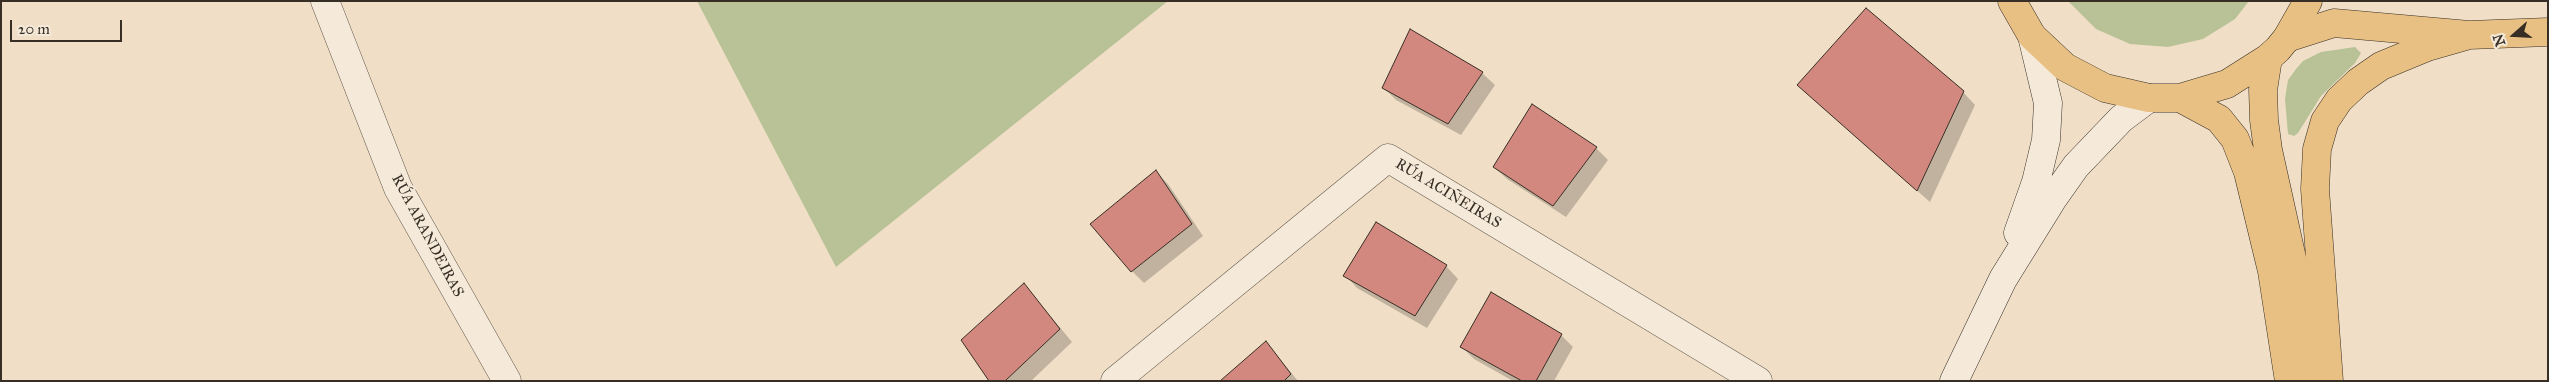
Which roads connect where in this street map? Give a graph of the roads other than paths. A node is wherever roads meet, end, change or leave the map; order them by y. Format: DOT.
graph roads {
  1 [pos="325,1"];
  2 [pos="2012,1"];
  3 [pos="2308,1"];
  4 [pos="2548,32"];
  5 [pos="2469,35"];
  6 [pos="2032,36"];
  7 [pos="2287,38"];
  8 [pos="2268,58"];
  9 [pos="2149,98"];
  10 [pos="2180,98"];
  11 [pos="2003,279"];
  12 [pos="507,381"];
  13 [pos="1115,381"];
  14 [pos="1758,381"];
  15 [pos="1954,381"];
  16 [pos="2289,381"];
  17 [pos="2307,381"];
  18 [pos="2330,381"];
  1 -- 12 [label="street, RÚA ARANDEIRAS"];
  2 -- 6 [label="main road"];
  3 -- 7 [label="main road"];
  4 -- 5 [label="main road"];
  5 -- 7 [label="main road"];
  5 -- 18 [label="main road"];
  6 -- 9 [label="main road"];
  6 -- 11 [label="street"];
  7 -- 8 [label="main road"];
  8 -- 10 [label="main road"];
  8 -- 17 [label="main road"];
  9 -- 10 [label="main road"];
  9 -- 11 [label="street"];
  10 -- 16 [label="main road"];
  11 -- 15 [label="street"];
  13 -- 14 [label="street, RÚA ACIÑEIRAS"];
}
